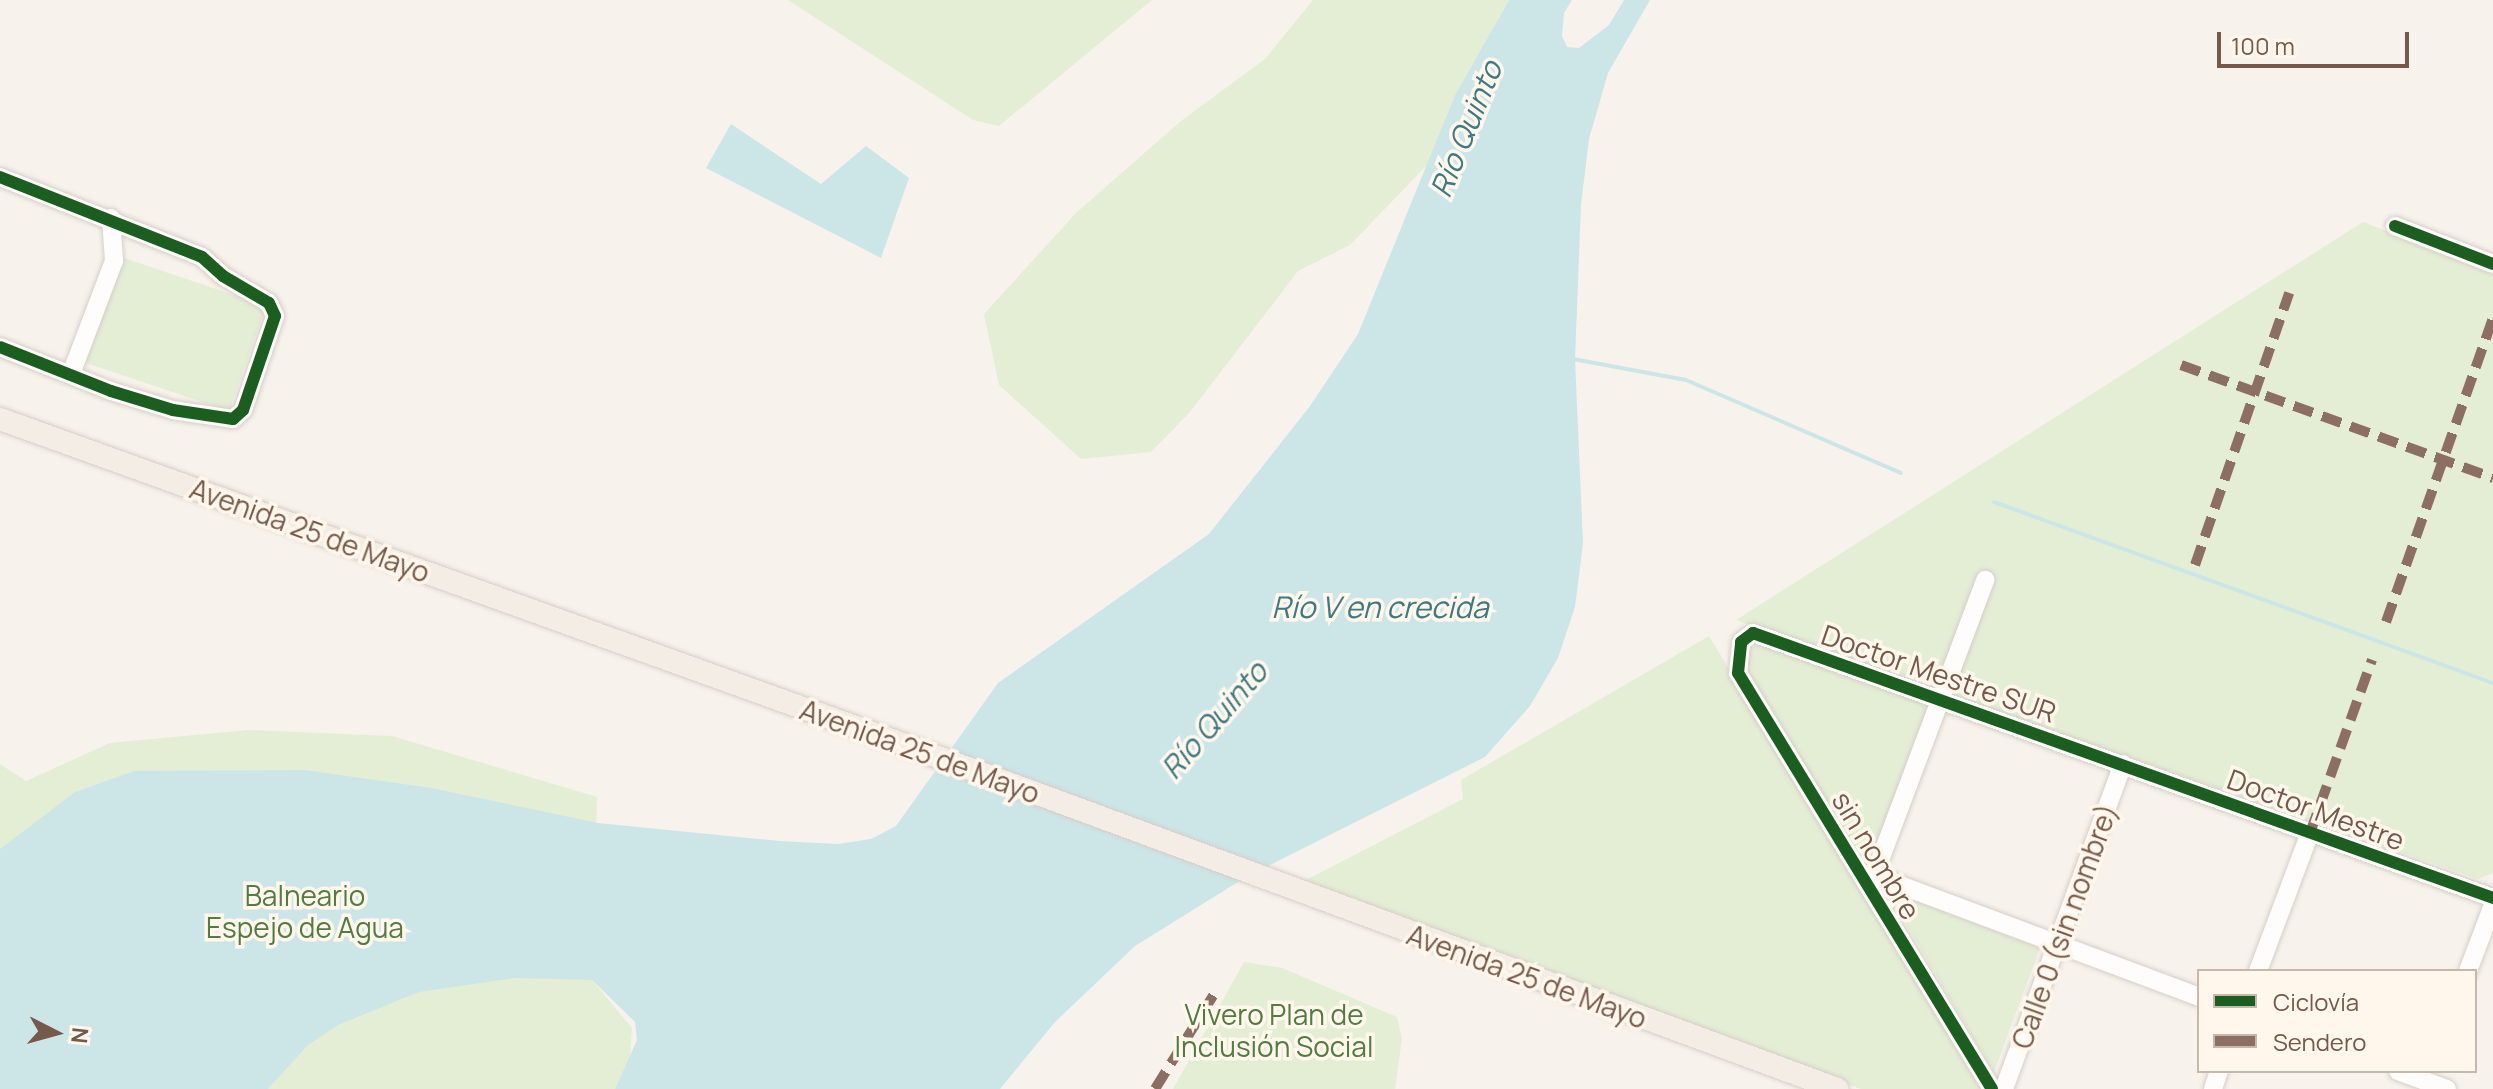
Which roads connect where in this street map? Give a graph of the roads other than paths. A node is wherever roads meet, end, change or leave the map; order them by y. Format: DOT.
graph roads {
  1 [pos="0,177"];
  2 [pos="111,218"];
  3 [pos="2395,226"];
  4 [pos="2493,264"];
  5 [pos="0,347"];
  6 [pos="71,374"];
  7 [pos="0,419"];
  8 [pos="1985,580"];
  9 [pos="1741,642"];
  10 [pos="1943,699"];
  11 [pos="2123,764"];
  12 [pos="2310,833"];
  13 [pos="1873,881"];
  14 [pos="2493,898"];
  15 [pos="2493,905"];
  16 [pos="2057,945"];
  17 [pos="2259,969"];
  18 [pos="2469,969"];
  19 [pos="2197,996"];
  20 [pos="2404,1073"];
  21 [pos="2427,1081"];
  22 [pos="1837,1089"];
  23 [pos="1992,1089"];
  24 [pos="2004,1089"];
  25 [pos="2447,1089"];
  1 -- 2 [label="street"];
  2 -- 6 [label="street"];
  2 -- 6 [label="street"];
  3 -- 4 [label="street"];
  5 -- 6 [label="street"];
  7 -- 22 [label="main road, Avenida 25 de Mayo"];
  8 -- 10 [label="street"];
  9 -- 10 [label="street, Doctor Mestre SUR"];
  9 -- 13 [label="street, sin nombre"];
  10 -- 11 [label="street, Doctor Mestre SUR"];
  10 -- 13 [label="street"];
  11 -- 12 [label="street, Doctor Mestre"];
  11 -- 16 [label="street, Calle 0 (sin nombre)"];
  12 -- 14 [label="street, Doctor Mestre"];
  12 -- 17 [label="street"];
  13 -- 16 [label="street"];
  13 -- 23 [label="street, sin nombre"];
  15 -- 18 [label="street"];
  16 -- 19 [label="street"];
  16 -- 24 [label="street, Calle 0 (sin nombre)"];
  20 -- 21 [label="street"];
  21 -- 25 [label="street"];
}
